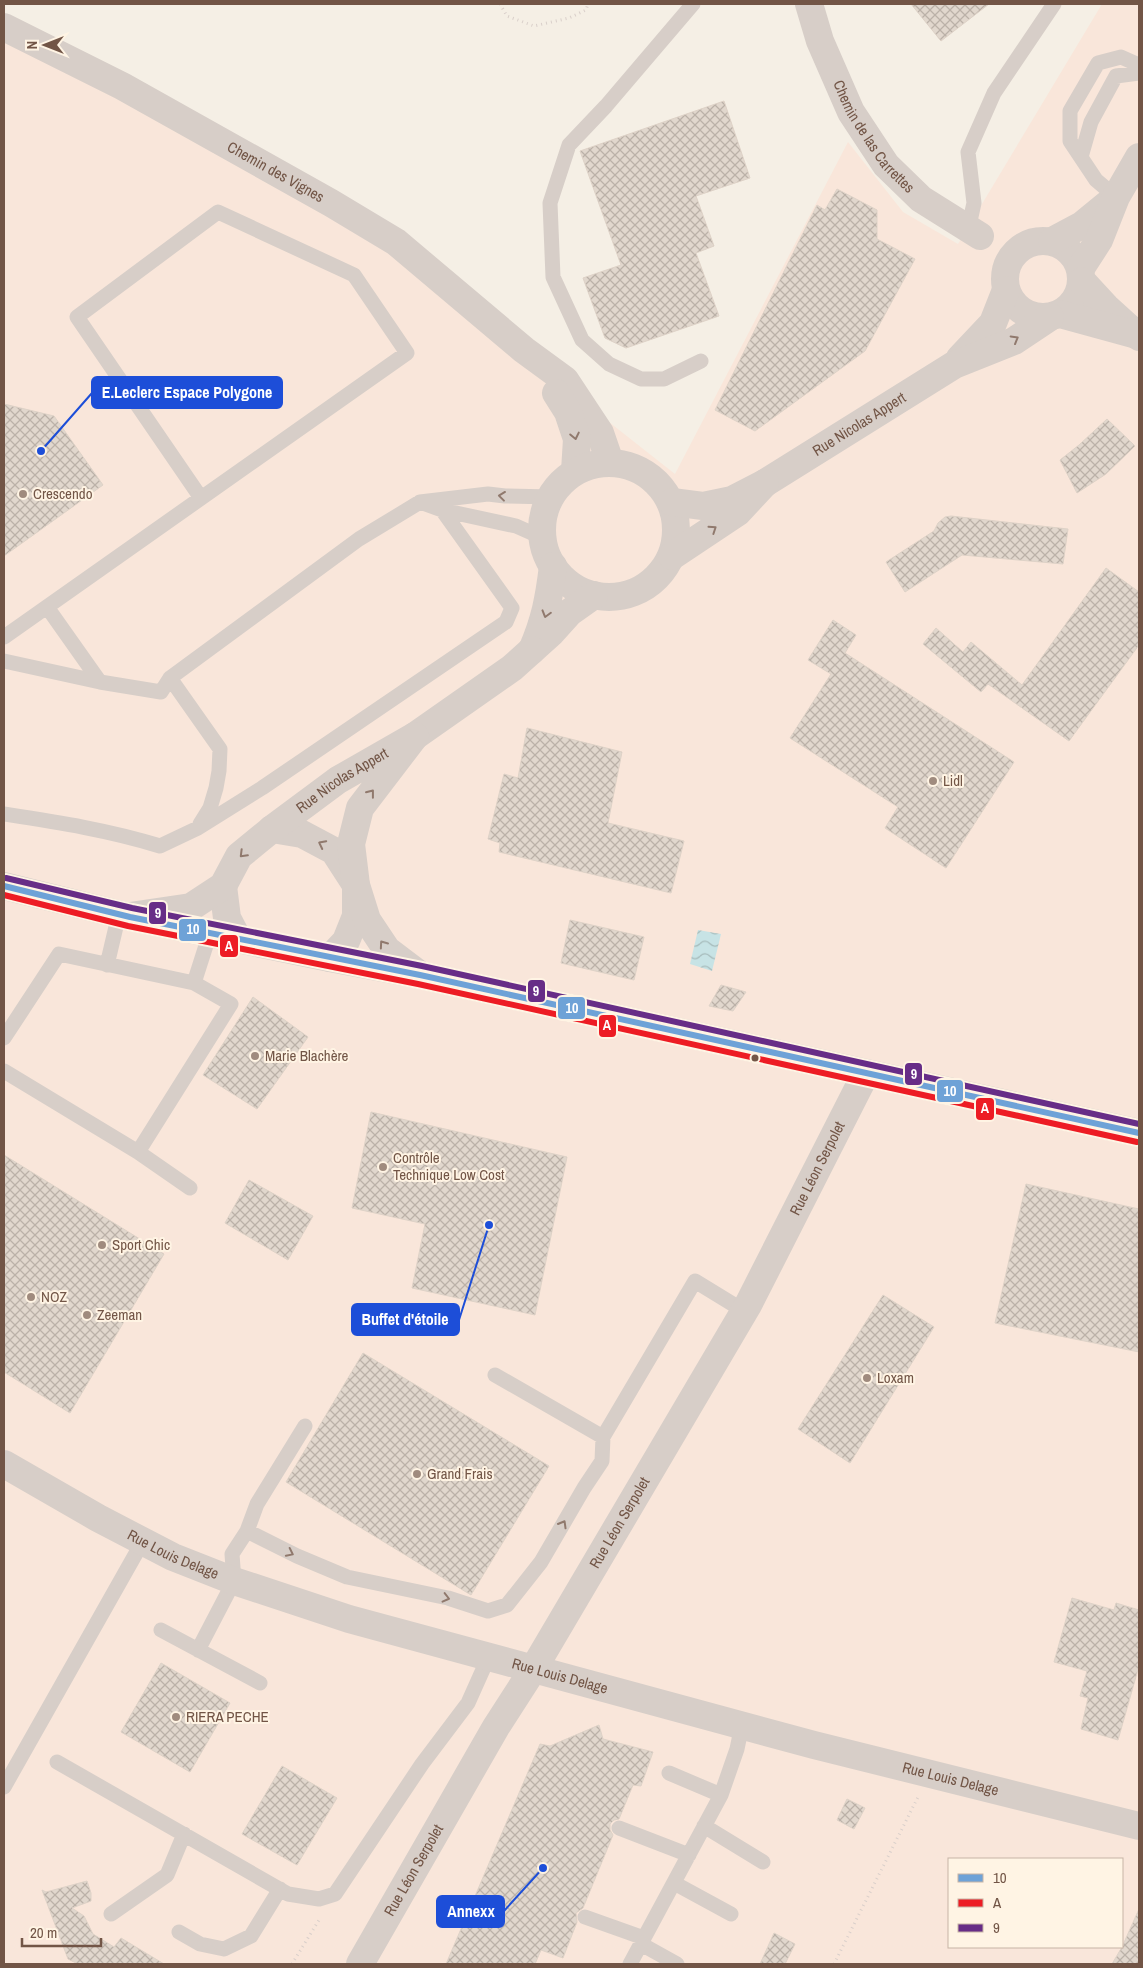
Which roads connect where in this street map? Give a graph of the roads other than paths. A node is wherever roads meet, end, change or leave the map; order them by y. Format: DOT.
graph roads {
  1 [pos="693,4"];
  2 [pos="808,4"];
  3 [pos="1054,4"];
  4 [pos="4,27"];
  5 [pos="1139,65"];
  6 [pos="1139,73"];
  7 [pos="1081,157"];
  8 [pos="1139,157"];
  9 [pos="1116,198"];
  10 [pos="974,233"];
  11 [pos="1043,241"];
  12 [pos="1081,275"];
  13 [pos="1006,284"];
  14 [pos="1055,316"];
  15 [pos="1137,336"];
  16 [pos="524,350"];
  17 [pos="701,361"];
  18 [pos="954,365"];
  19 [pos="610,462"];
  20 [pos="575,471"];
  21 [pos="765,483"];
  22 [pos="550,497"];
  23 [pos="202,498"];
  24 [pos="420,502"];
  25 [pos="672,502"];
  26 [pos="442,510"];
  27 [pos="543,538"];
  28 [pos="672,556"];
  29 [pos="553,566"];
  30 [pos="594,595"];
  31 [pos="47,607"];
  32 [pos="4,637"];
  33 [pos="532,650"];
  34 [pos="4,661"];
  35 [pos="170,678"];
  36 [pos="100,682"];
  37 [pos="415,736"];
  38 [pos="4,814"];
  39 [pos="198,828"];
  40 [pos="272,829"];
  41 [pos="356,885"];
  42 [pos="223,886"];
  43 [pos="7,893"];
  44 [pos="124,915"];
  45 [pos="210,933"];
  46 [pos="238,939"];
  47 [pos="330,958"];
  48 [pos="107,965"];
  49 [pos="420,975"];
  50 [pos="194,983"];
  51 [pos="4,1038"];
  52 [pos="4,1071"];
  53 [pos="866,1073"];
  54 [pos="1139,1133"];
  55 [pos="138,1152"];
  56 [pos="190,1188"];
  57 [pos="744,1311"];
  58 [pos="495,1375"];
  59 [pos="305,1426"];
  60 [pos="603,1437"];
  61 [pos="4,1464"];
  62 [pos="247,1531"];
  63 [pos="143,1541"];
  64 [pos="234,1581"];
  65 [pos="161,1630"];
  66 [pos="198,1650"];
  67 [pos="489,1656"];
  68 [pos="534,1668"];
  69 [pos="260,1683"];
  70 [pos="742,1726"];
  71 [pos="57,1762"];
  72 [pos="668,1773"];
  73 [pos="4,1787"];
  74 [pos="721,1795"];
  75 [pos="704,1826"];
  76 [pos="1139,1826"];
  77 [pos="619,1828"];
  78 [pos="184,1834"];
  79 [pos="689,1855"];
  80 [pos="763,1862"];
  81 [pos="674,1882"];
  82 [pos="280,1889"];
  83 [pos="111,1914"];
  84 [pos="732,1914"];
  85 [pos="585,1917"];
  86 [pos="179,1932"];
  87 [pos="643,1941"];
  88 [pos="360,1964"];
  89 [pos="630,1964"];
  90 [pos="677,1964"];
  1 -- 17 [label="lane"];
  2 -- 10 [label="street, Chemin de las Carrettes"];
  3 -- 10 [label="lane"];
  4 -- 16 [label="street, Chemin des Vignes"];
  5 -- 7 [label="lane"];
  6 -- 7 [label="lane"];
  7 -- 9 [label="lane"];
  8 -- 9 [label="street"];
  9 -- 11 [label="street"];
  9 -- 12 [label="street"];
  10 -- 11 [label="street, Chemin de las Carrettes"];
  10 -- 13 [label="street"];
  11 -- 12 [label="street"];
  11 -- 13 [label="street"];
  12 -- 14 [label="street"];
  12 -- 15 [label="street"];
  13 -- 14 [label="street"];
  13 -- 18 [label="street, Rue Nicolas Appert"];
  14 -- 15 [label="street"];
  18 -- 14 [label="street, Rue Nicolas Appert, one-way"];
  16 -- 19 [label="street, Chemin des Vignes"];
  16 -- 20 [label="street, Chemin des Vignes, one-way"];
  18 -- 21 [label="street, Rue Nicolas Appert"];
  19 -- 20 [label="street"];
  19 -- 25 [label="street"];
  20 -- 22 [label="street"];
  21 -- 25 [label="street, Rue Nicolas Appert"];
  28 -- 21 [label="street, Rue Nicolas Appert, one-way"];
  22 -- 24 [label="lane, one-way"];
  22 -- 27 [label="street"];
  23 -- 23 [label="lane"];
  23 -- 31 [label="lane"];
  24 -- 26 [label="lane"];
  24 -- 35 [label="lane"];
  25 -- 28 [label="street"];
  26 -- 27 [label="lane"];
  26 -- 39 [label="lane"];
  27 -- 29 [label="street"];
  28 -- 30 [label="street"];
  29 -- 30 [label="street"];
  29 -- 33 [label="street, Rue Nicolas Appert, one-way"];
  30 -- 33 [label="street, Rue Nicolas Appert"];
  31 -- 32 [label="lane"];
  31 -- 36 [label="lane"];
  33 -- 37 [label="street, Rue Nicolas Appert"];
  34 -- 36 [label="lane"];
  35 -- 36 [label="lane"];
  35 -- 39 [label="lane"];
  37 -- 40 [label="street, Rue Nicolas Appert"];
  41 -- 37 [label="street, Rue Nicolas Appert, one-way"];
  38 -- 39 [label="lane"];
  41 -- 40 [label="street, Rue Nicolas Appert, one-way"];
  40 -- 42 [label="street, Rue Nicolas Appert, one-way"];
  41 -- 47 [label="street, Rue Nicolas Appert"];
  49 -- 41 [label="street, Rue Nicolas Appert, one-way"];
  42 -- 44 [label="street, Rue Nicolas Appert"];
  42 -- 46 [label="street"];
  43 -- 44 [label="street"];
  44 -- 45 [label="street"];
  44 -- 48 [label="lane"];
  45 -- 46 [label="street"];
  45 -- 50 [label="lane"];
  46 -- 47 [label="street"];
  47 -- 49 [label="street"];
  48 -- 50 [label="lane"];
  48 -- 51 [label="lane"];
  49 -- 53 [label="street"];
  50 -- 55 [label="lane"];
  52 -- 55 [label="lane"];
  53 -- 54 [label="street"];
  53 -- 57 [label="street, Rue Léon Serpolet"];
  55 -- 56 [label="lane"];
  57 -- 60 [label="lane"];
  57 -- 68 [label="street, Rue Léon Serpolet"];
  58 -- 60 [label="lane"];
  59 -- 62 [label="lane"];
  62 -- 60 [label="lane, one-way"];
  61 -- 63 [label="street, Rue Louis Delage"];
  62 -- 64 [label="lane"];
  63 -- 64 [label="street, Rue Louis Delage"];
  63 -- 73 [label="lane"];
  64 -- 66 [label="lane"];
  64 -- 67 [label="street, Rue Louis Delage"];
  65 -- 66 [label="lane"];
  66 -- 69 [label="lane"];
  67 -- 68 [label="street, Rue Louis Delage"];
  67 -- 82 [label="lane"];
  68 -- 70 [label="street, Rue Louis Delage"];
  68 -- 88 [label="street, Rue Léon Serpolet"];
  70 -- 74 [label="lane"];
  70 -- 76 [label="street, Rue Louis Delage"];
  71 -- 78 [label="lane"];
  72 -- 74 [label="lane"];
  74 -- 75 [label="lane"];
  75 -- 79 [label="lane"];
  75 -- 80 [label="lane"];
  77 -- 79 [label="lane"];
  78 -- 82 [label="lane"];
  78 -- 83 [label="lane"];
  79 -- 81 [label="lane"];
  81 -- 84 [label="lane"];
  81 -- 87 [label="lane"];
  82 -- 86 [label="lane"];
  85 -- 87 [label="lane"];
  87 -- 89 [label="lane"];
  87 -- 90 [label="lane"];
}
